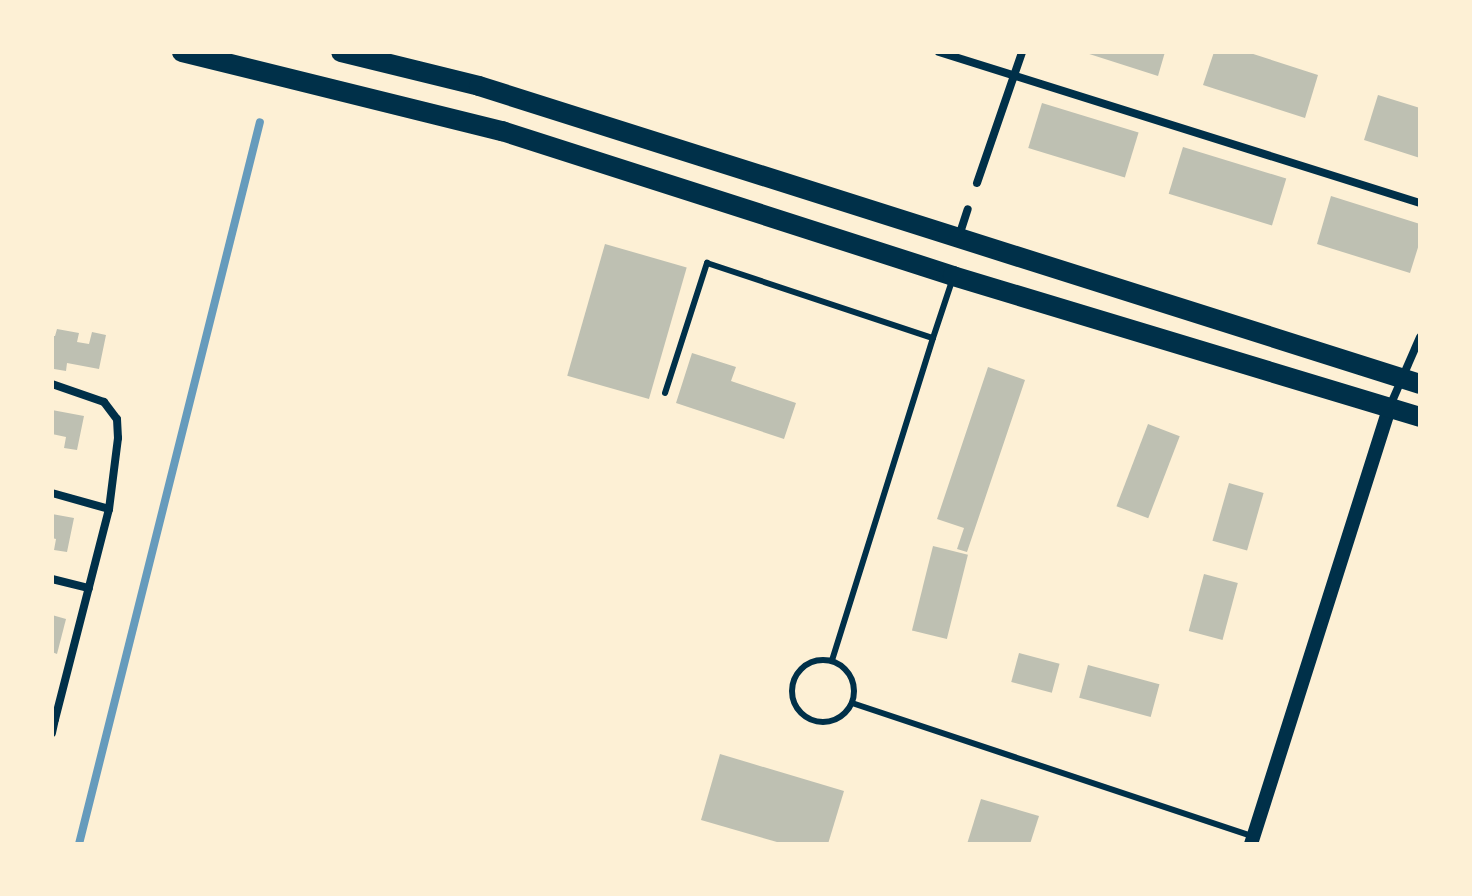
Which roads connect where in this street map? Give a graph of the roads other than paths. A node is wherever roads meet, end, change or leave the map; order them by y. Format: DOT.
graph roads {
  1 [pos="182,52"];
  2 [pos="341,52"];
  3 [pos="939,52"];
  4 [pos="1022,52"];
  5 [pos="1015,76"];
  6 [pos="977,183"];
  7 [pos="1420,203"];
  8 [pos="968,209"];
  9 [pos="959,237"];
  10 [pos="953,276"];
  11 [pos="1420,337"];
  12 [pos="933,338"];
  13 [pos="1411,382"];
  14 [pos="52,384"];
  15 [pos="665,393"];
  16 [pos="1389,409"];
  17 [pos="1420,417"];
  18 [pos="52,493"];
  19 [pos="109,509"];
  20 [pos="52,579"];
  21 [pos="89,588"];
  22 [pos="832,660"];
  23 [pos="852,703"];
  24 [pos="54,718"];
  25 [pos="52,733"];
  26 [pos="1252,841"];
  1 -- 10 [label="main road"];
  2 -- 9 [label="main road"];
  3 -- 5 [label="street"];
  4 -- 5 [label="street"];
  5 -- 6 [label="street"];
  5 -- 7 [label="street"];
  8 -- 9 [label="street"];
  9 -- 13 [label="main road"];
  10 -- 12 [label="lane"];
  10 -- 16 [label="main road"];
  11 -- 13 [label="street"];
  12 -- 15 [label="lane"];
  12 -- 22 [label="lane"];
  13 -- 16 [label="street"];
  14 -- 19 [label="street"];
  16 -- 17 [label="main road"];
  16 -- 26 [label="street"];
  18 -- 19 [label="street"];
  19 -- 21 [label="street"];
  20 -- 21 [label="street"];
  21 -- 24 [label="street"];
  22 -- 23 [label="lane"];
  22 -- 23 [label="lane"];
  23 -- 26 [label="lane"];
  24 -- 25 [label="street"];
}
